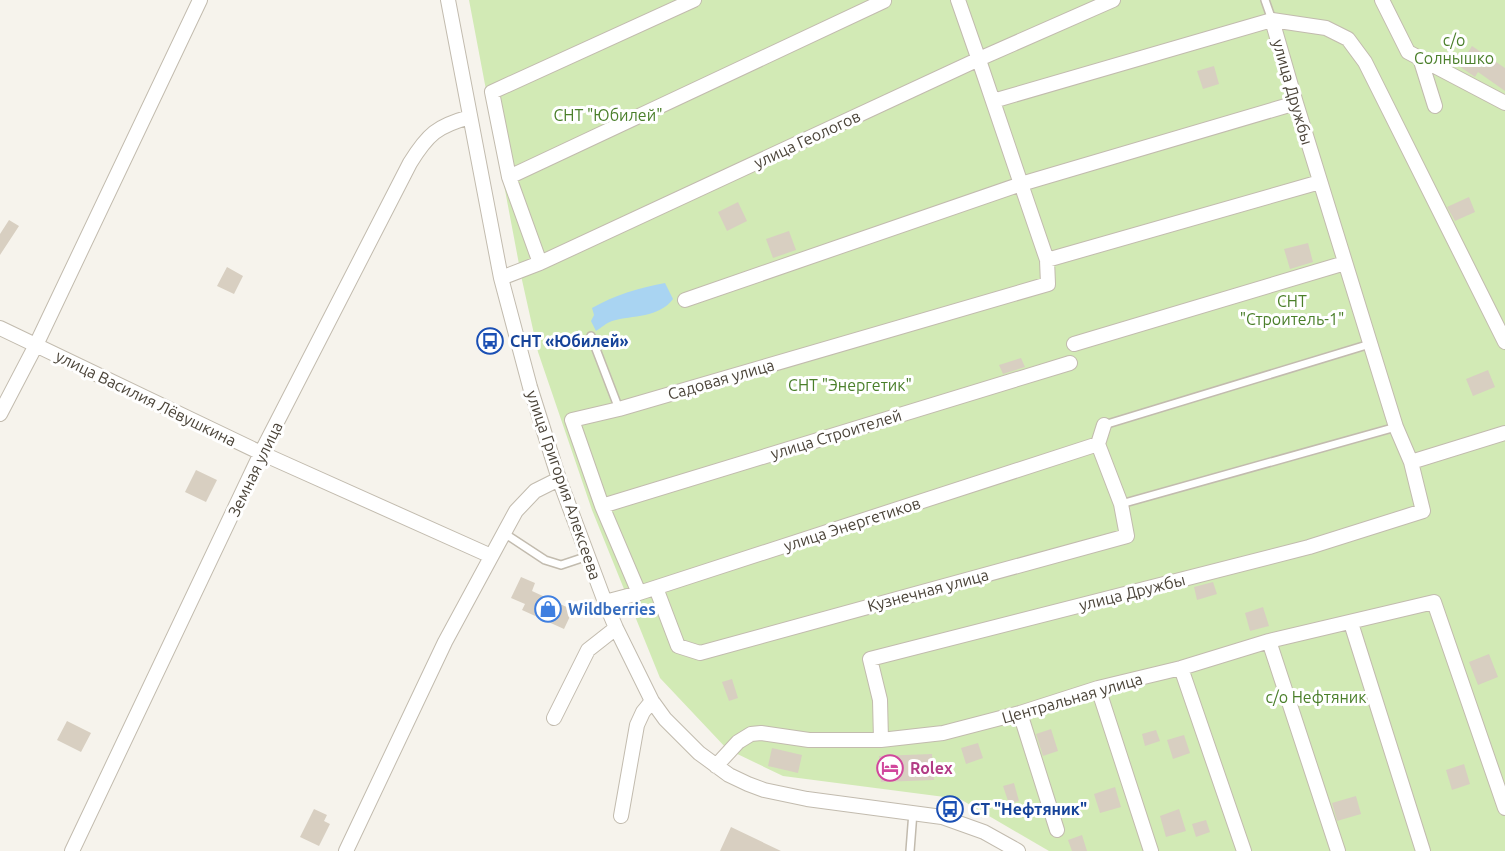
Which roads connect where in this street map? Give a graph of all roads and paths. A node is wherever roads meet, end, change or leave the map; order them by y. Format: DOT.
graph roads {
  1 [pos="201,0"];
  2 [pos="448,0"];
  3 [pos="694,0"];
  4 [pos="958,0"];
  5 [pos="1113,0"];
  6 [pos="1265,0"];
  7 [pos="1382,0"];
  8 [pos="884,1"];
  9 [pos="1272,20"];
  10 [pos="1420,58"];
  11 [pos="980,62"];
  12 [pos="993,101"];
  13 [pos="1296,103"];
  14 [pos="1505,103"];
  15 [pos="1435,105"];
  16 [pos="470,117"];
  17 [pos="509,177"];
  18 [pos="1320,182"];
  19 [pos="1020,184"];
  20 [pos="1047,260"];
  21 [pos="540,263"];
  22 [pos="1345,263"];
  23 [pos="501,278"];
  24 [pos="685,300"];
  25 [pos="0,328"];
  26 [pos="591,336"];
  27 [pos="1505,342"];
  28 [pos="1074,344"];
  29 [pos="1370,344"];
  30 [pos="36,345"];
  31 [pos="1070,363"];
  32 [pos="619,409"];
  33 [pos="0,414"];
  34 [pos="1104,425"];
  35 [pos="1396,427"];
  36 [pos="1505,433"];
  37 [pos="1098,444"];
  38 [pos="261,453"];
  39 [pos="1411,462"];
  40 [pos="559,479"];
  41 [pos="1121,504"];
  42 [pos="602,506"];
  43 [pos="504,533"];
  44 [pos="588,555"];
  45 [pos="491,556"];
  46 [pos="656,588"];
  47 [pos="639,594"];
  48 [pos="605,602"];
  49 [pos="1351,622"];
  50 [pos="616,628"];
  51 [pos="1269,641"];
  52 [pos="1181,668"];
  53 [pos="1098,688"];
  54 [pos="652,701"];
  55 [pos="1020,713"];
  56 [pos="554,717"];
  57 [pos="881,740"];
  58 [pos="716,766"];
  59 [pos="1505,808"];
  60 [pos="913,812"];
  61 [pos="621,816"];
  62 [pos="1057,830"];
  63 [pos="72,851"];
  64 [pos="346,851"];
  65 [pos="910,851"];
  66 [pos="1018,851"];
  67 [pos="1151,851"];
  68 [pos="1245,851"];
  69 [pos="1338,851"];
  70 [pos="1423,851"];
  1 -- 30 [label="street"];
  2 -- 16 [label="street, улица Григория Алексеева"];
  3 -- 17 [label="street"];
  4 -- 11 [label="street"];
  5 -- 11 [label="street, улица Геологов"];
  6 -- 9 [label="lane"];
  7 -- 10 [label="street"];
  8 -- 17 [label="street"];
  9 -- 12 [label="street"];
  9 -- 13 [label="street, улица Дружбы"];
  9 -- 27 [label="street, улица Дружбы"];
  10 -- 14 [label="street"];
  10 -- 15 [label="street"];
  11 -- 12 [label="street"];
  11 -- 21 [label="street, улица Геологов"];
  12 -- 19 [label="street"];
  13 -- 18 [label="street, улица Дружбы"];
  13 -- 19 [label="street"];
  16 -- 23 [label="street, улица Григория Алексеева"];
  16 -- 38 [label="street, Земная улица"];
  17 -- 21 [label="street"];
  18 -- 20 [label="street"];
  18 -- 22 [label="street, улица Дружбы"];
  19 -- 20 [label="street"];
  19 -- 24 [label="street"];
  20 -- 32 [label="street, Садовая улица"];
  21 -- 23 [label="street, улица Геологов"];
  22 -- 28 [label="street"];
  22 -- 29 [label="street, улица Дружбы"];
  23 -- 40 [label="street, улица Григория Алексеева"];
  25 -- 30 [label="street, улица Василия Лёвушкина"];
  26 -- 32 [label="lane"];
  28 -- 31 [label="lane"];
  29 -- 34 [label="lane"];
  29 -- 35 [label="street, улица Дружбы"];
  30 -- 33 [label="street"];
  30 -- 38 [label="street, улица Василия Лёвушкина"];
  31 -- 42 [label="street, улица Строителей"];
  32 -- 42 [label="street, Садовая улица"];
  34 -- 37 [label="street"];
  35 -- 39 [label="street, улица Дружбы"];
  35 -- 41 [label="lane"];
  36 -- 39 [label="street"];
  37 -- 41 [label="street, Кузнечная улица"];
  37 -- 46 [label="street, улица Энергетиков"];
  38 -- 45 [label="street, улица Василия Лёвушкина"];
  38 -- 63 [label="street, Земная улица"];
  39 -- 57 [label="street, улица Дружбы"];
  40 -- 43 [label="street"];
  40 -- 44 [label="street, улица Григория Алексеева"];
  41 -- 46 [label="street, Кузнечная улица"];
  42 -- 47 [label="street, Садовая улица"];
  43 -- 44 [label="lane"];
  43 -- 45 [label="street"];
  44 -- 48 [label="street, улица Григория Алексеева"];
  45 -- 64 [label="street"];
  46 -- 47 [label="street, улица Энергетиков"];
  47 -- 48 [label="street, улица Энергетиков"];
  48 -- 50 [label="street, улица Григория Алексеева"];
  49 -- 51 [label="street, Центральная улица"];
  49 -- 59 [label="street, Центральная улица"];
  49 -- 70 [label="street"];
  50 -- 54 [label="street, улица Григория Алексеева"];
  50 -- 56 [label="street"];
  51 -- 52 [label="street, Центральная улица"];
  51 -- 69 [label="street"];
  52 -- 53 [label="street, Центральная улица"];
  52 -- 68 [label="street"];
  53 -- 55 [label="street, Центральная улица"];
  53 -- 67 [label="street"];
  54 -- 58 [label="street, улица Григория Алексеева"];
  54 -- 61 [label="street"];
  55 -- 57 [label="street, Центральная улица"];
  55 -- 62 [label="street"];
  57 -- 58 [label="street, Центральная улица"];
  58 -- 60 [label="street, улица Григория Алексеева"];
  60 -- 65 [label="lane"];
  60 -- 66 [label="street, улица Григория Алексеева"];
}
